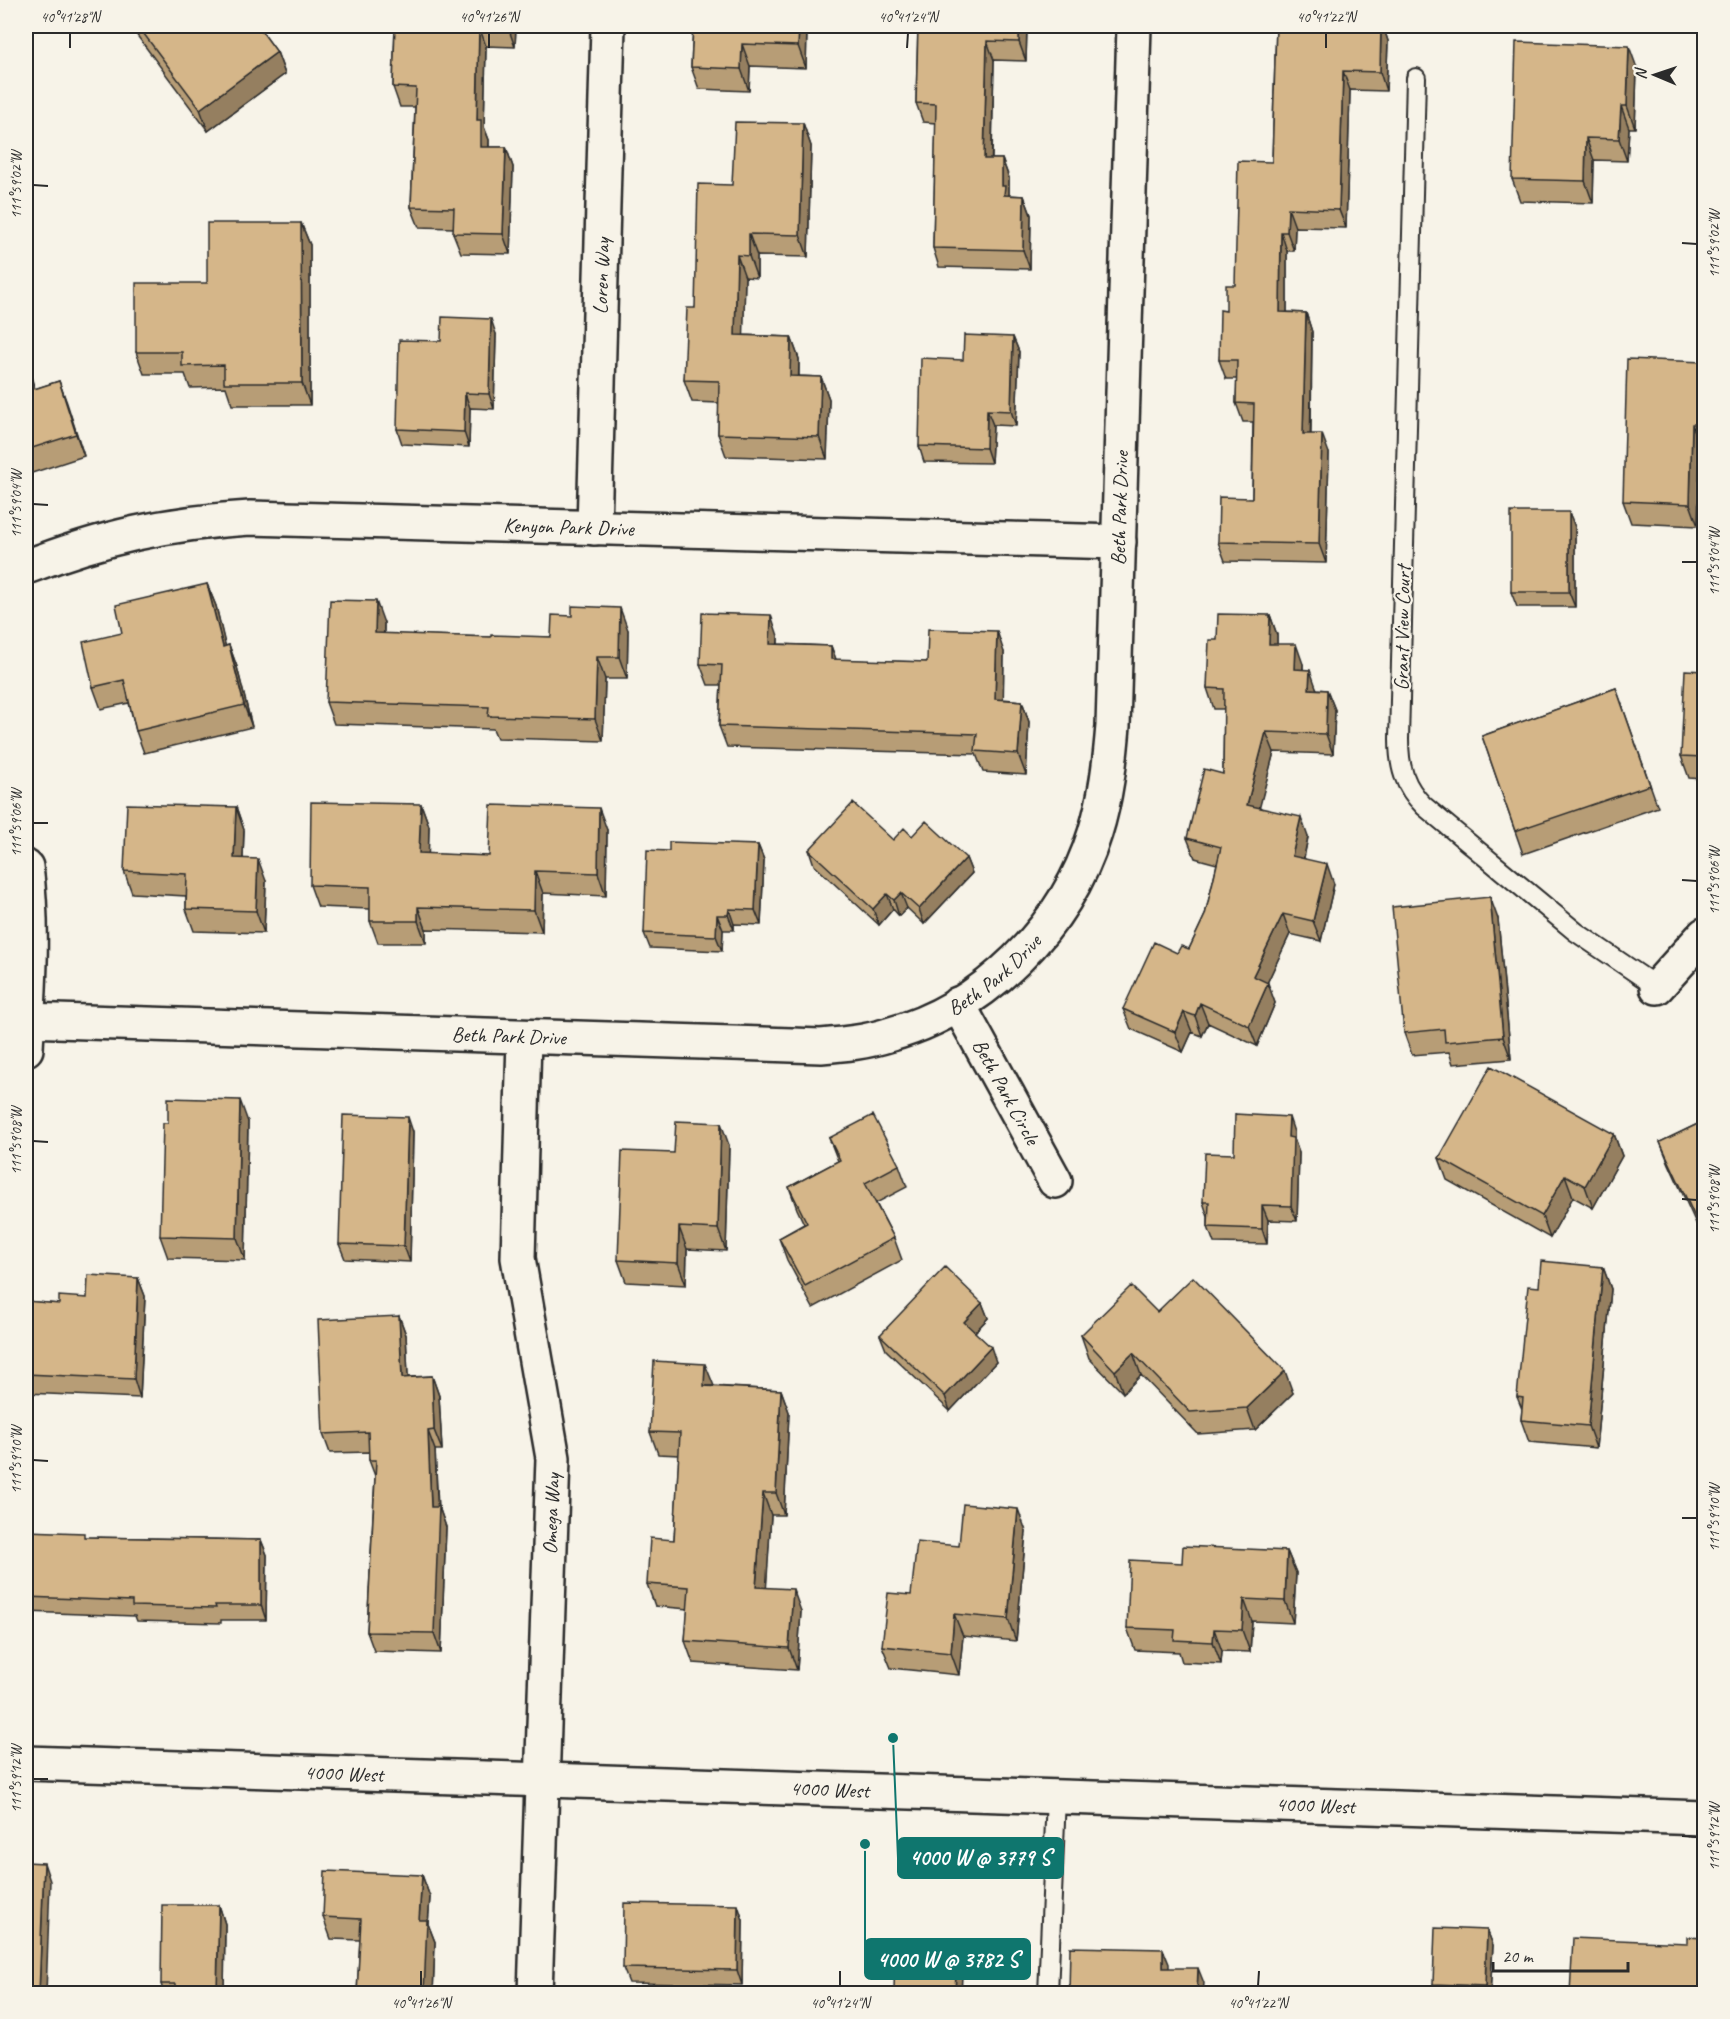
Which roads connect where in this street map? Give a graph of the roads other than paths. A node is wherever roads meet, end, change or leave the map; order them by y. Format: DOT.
graph roads {
  1 [pos="608,26"];
  2 [pos="1134,26"];
  3 [pos="1416,78"];
  4 [pos="594,528"];
  5 [pos="1119,542"];
  6 [pos="26,567"];
  7 [pos="26,867"];
  8 [pos="1704,935"];
  9 [pos="1657,987"];
  10 [pos="958,1004"];
  11 [pos="26,1030"];
  12 [pos="524,1038"];
  13 [pos="1054,1181"];
  14 [pos="26,1763"];
  15 [pos="543,1780"];
  16 [pos="1056,1796"];
  17 [pos="1704,1818"];
  18 [pos="535,1994"];
  19 [pos="1048,1994"];
  1 -- 4 [label="street, Loren Way"];
  2 -- 5 [label="street, Beth Park Drive"];
  3 -- 9 [label="lane, Grant View Court"];
  4 -- 5 [label="street, Kenyon Park Drive"];
  4 -- 6 [label="street, Kenyon Park Drive"];
  5 -- 10 [label="street, Beth Park Drive"];
  7 -- 11 [label="street"];
  8 -- 9 [label="street, Grant View Court"];
  10 -- 12 [label="street, Beth Park Drive"];
  10 -- 13 [label="street, Beth Park Circle"];
  11 -- 12 [label="street, Beth Park Drive"];
  12 -- 15 [label="street, Omega Way"];
  14 -- 15 [label="street, 4000 West"];
  15 -- 16 [label="street, 4000 West"];
  15 -- 18 [label="street, Omega Way"];
  16 -- 17 [label="street, 4000 West"];
  16 -- 19 [label="lane"];
}
